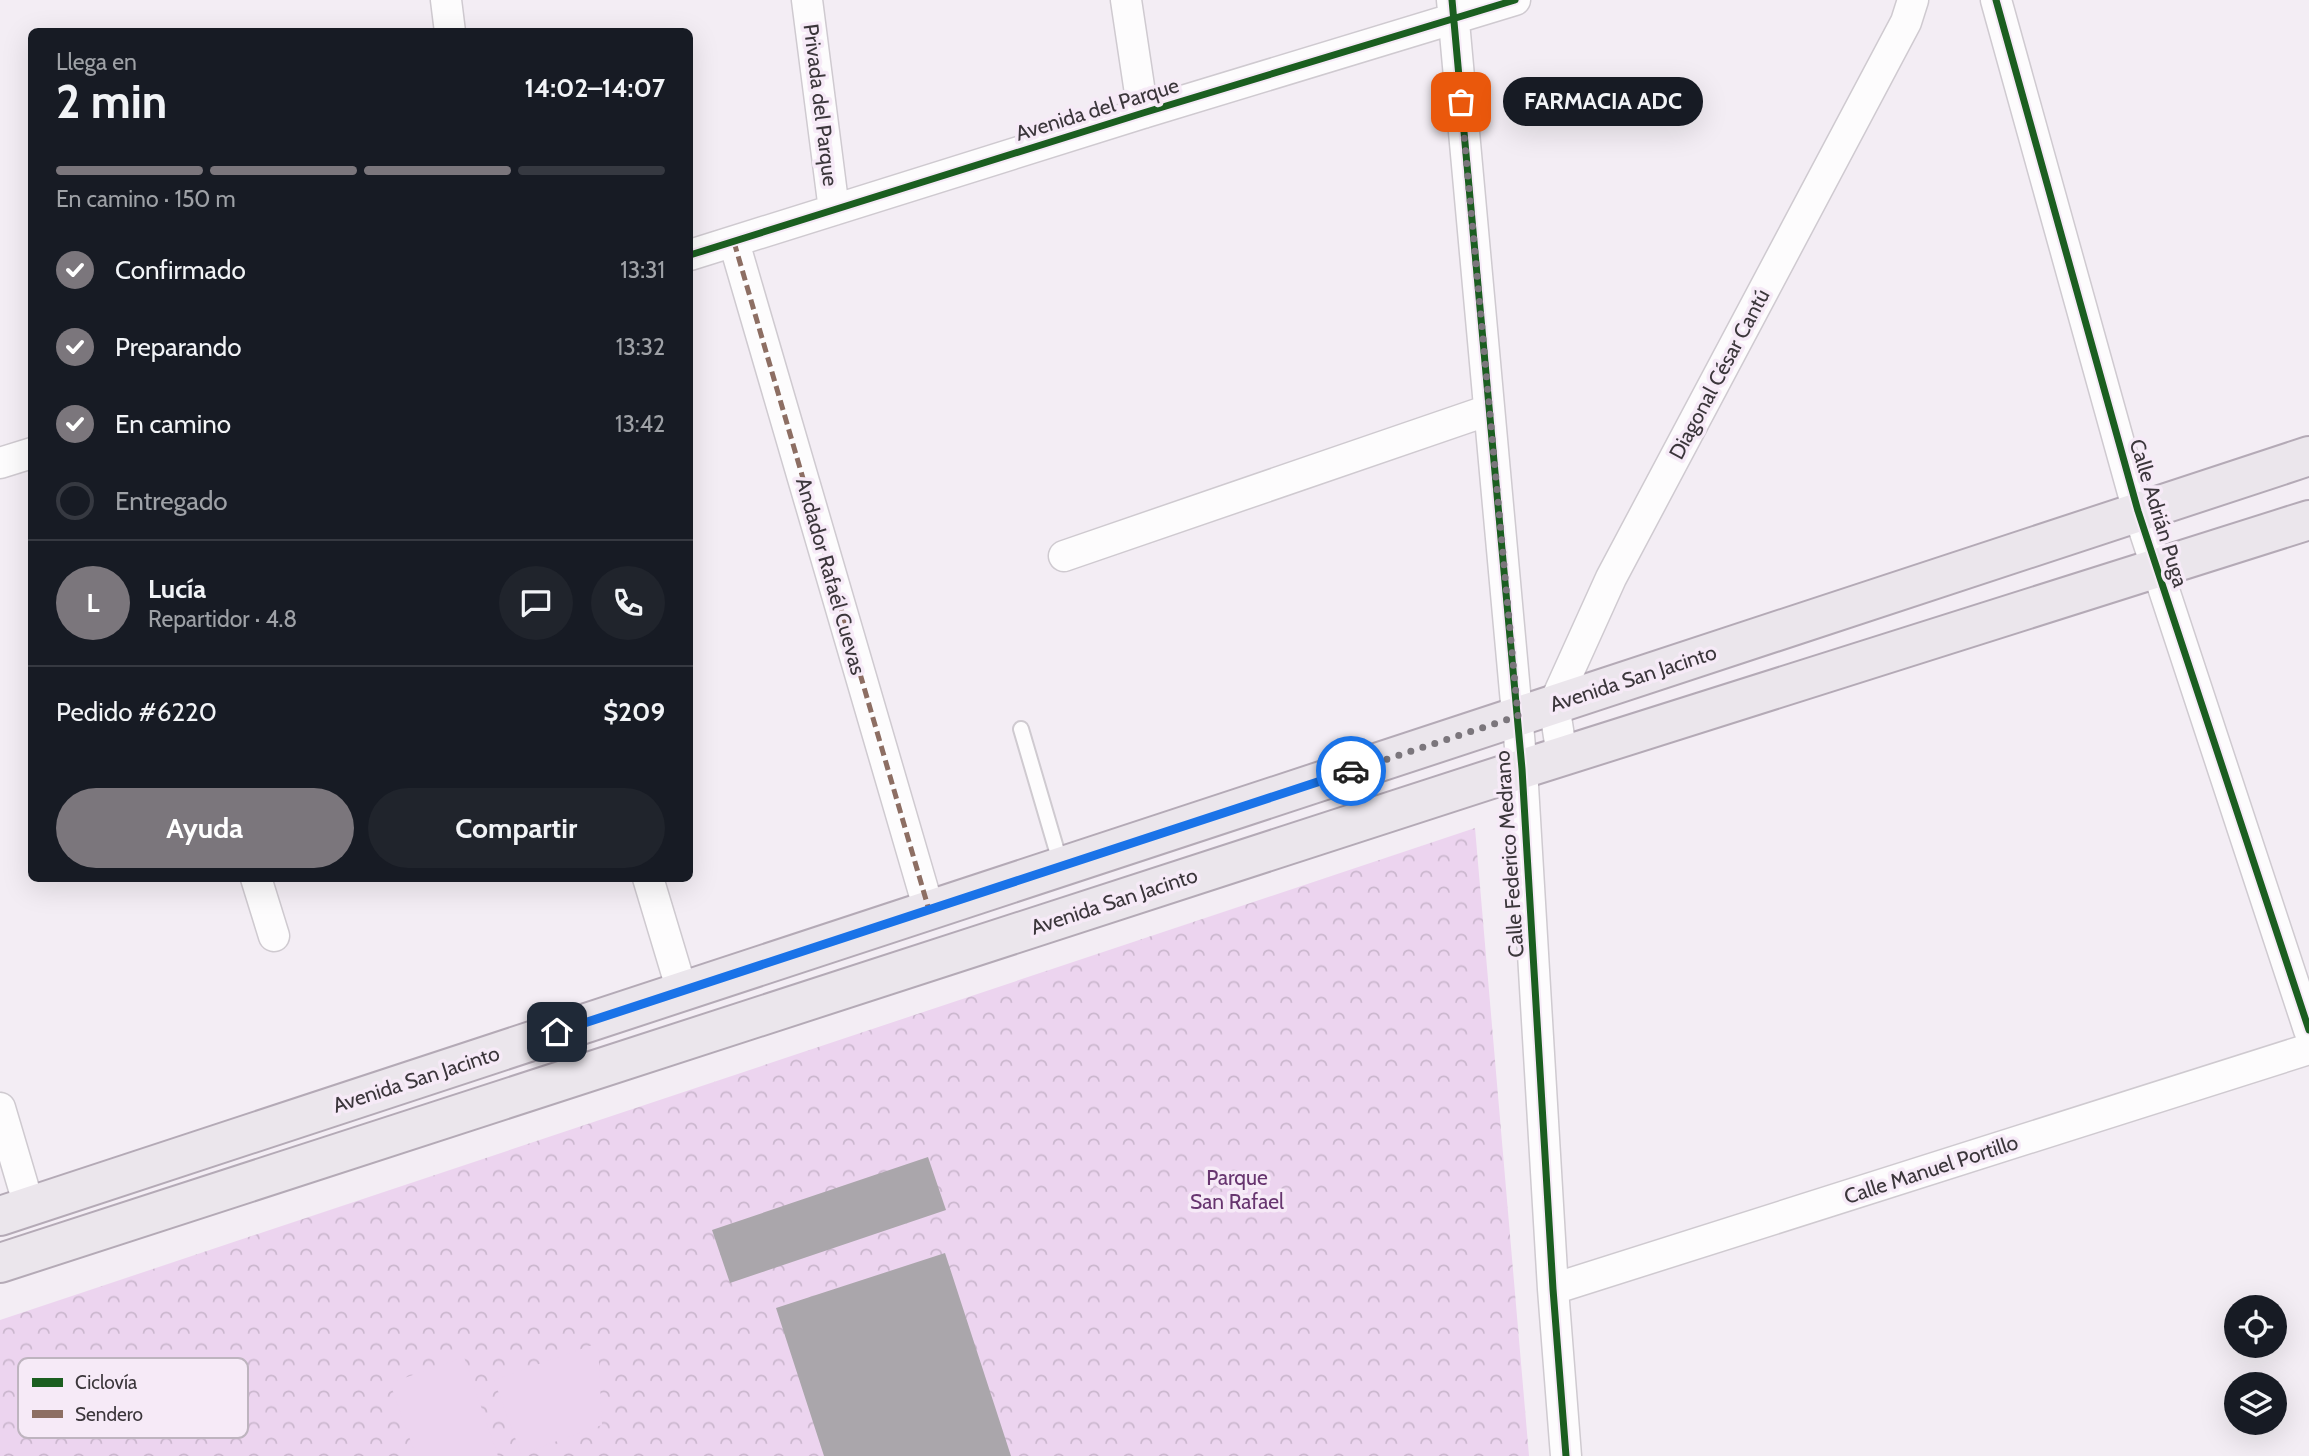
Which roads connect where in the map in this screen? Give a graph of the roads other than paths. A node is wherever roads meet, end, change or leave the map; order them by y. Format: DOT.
graph roads {
  1 [pos="446,0"];
  2 [pos="807,0"];
  3 [pos="1126,0"];
  4 [pos="1516,0"];
  5 [pos="1913,0"];
  6 [pos="1996,0"];
  7 [pos="1452,10"];
  8 [pos="450,28"];
  9 [pos="1143,113"];
  10 [pos="834,210"];
  11 [pos="734,242"];
  12 [pos="693,254"];
  13 [pos="1489,410"];
  14 [pos="28,454"];
  15 [pos="2309,456"];
  16 [pos="0,463"];
  17 [pos="2138,511"];
  18 [pos="2309,520"];
  19 [pos="1064,556"];
  20 [pos="2157,568"];
  21 [pos="1554,704"];
  22 [pos="1518,716"];
  23 [pos="1021,729"];
  24 [pos="1562,756"];
  25 [pos="1522,769"];
  26 [pos="1061,866"];
  27 [pos="257,882"];
  28 [pos="649,882"];
  29 [pos="929,910"];
  30 [pos="274,936"];
  31 [pos="682,991"];
  32 [pos="2309,1030"];
  33 [pos="2309,1049"];
  34 [pos="0,1108"];
  35 [pos="15,1211"];
  36 [pos="0,1263"];
  37 [pos="1553,1289"];
  38 [pos="1566,1456"];
  1 -- 8 [label="street"];
  2 -- 10 [label="street, Privada del Parque"];
  3 -- 9 [label="street"];
  4 -- 7 [label="street, Avenida del Parque"];
  5 -- 21 [label="street, Diagonal César Cantú"];
  6 -- 17 [label="street, Calle Adrián Puga"];
  7 -- 9 [label="street, Avenida del Parque"];
  7 -- 13 [label="street, Calle Federico Medrano"];
  9 -- 10 [label="street, Avenida del Parque"];
  10 -- 11 [label="street, Avenida del Parque"];
  11 -- 12 [label="street, Avenida del Parque"];
  11 -- 29 [label="street, Andador Rafaél Cuevas"];
  13 -- 19 [label="street"];
  13 -- 22 [label="street, Calle Federico Medrano"];
  14 -- 16 [label="street"];
  15 -- 17 [label="main road, Avenida San Jacinto"];
  17 -- 20 [label="street, Calle Adrián Puga"];
  17 -- 21 [label="main road, Avenida San Jacinto"];
  18 -- 20 [label="main road, Avenida San Jacinto"];
  20 -- 24 [label="main road, Avenida San Jacinto"];
  20 -- 32 [label="street, Calle Adrián Puga"];
  21 -- 22 [label="main road, Avenida San Jacinto"];
  21 -- 24 [label="street"];
  22 -- 25 [label="street, Calle Federico Medrano"];
  22 -- 26 [label="main road, Avenida San Jacinto"];
  23 -- 26 [label="lane"];
  24 -- 25 [label="main road, Avenida San Jacinto"];
  25 -- 36 [label="main road, Avenida San Jacinto"];
  25 -- 37 [label="street, Calle Federico Medrano"];
  26 -- 29 [label="main road, Avenida San Jacinto"];
  27 -- 30 [label="street"];
  28 -- 31 [label="street"];
  29 -- 31 [label="main road, Avenida San Jacinto"];
  31 -- 35 [label="main road, Avenida San Jacinto"];
  33 -- 37 [label="street, Calle Manuel Portillo"];
  34 -- 35 [label="street"];
  37 -- 38 [label="street, Calle Federico Medrano"];
}
